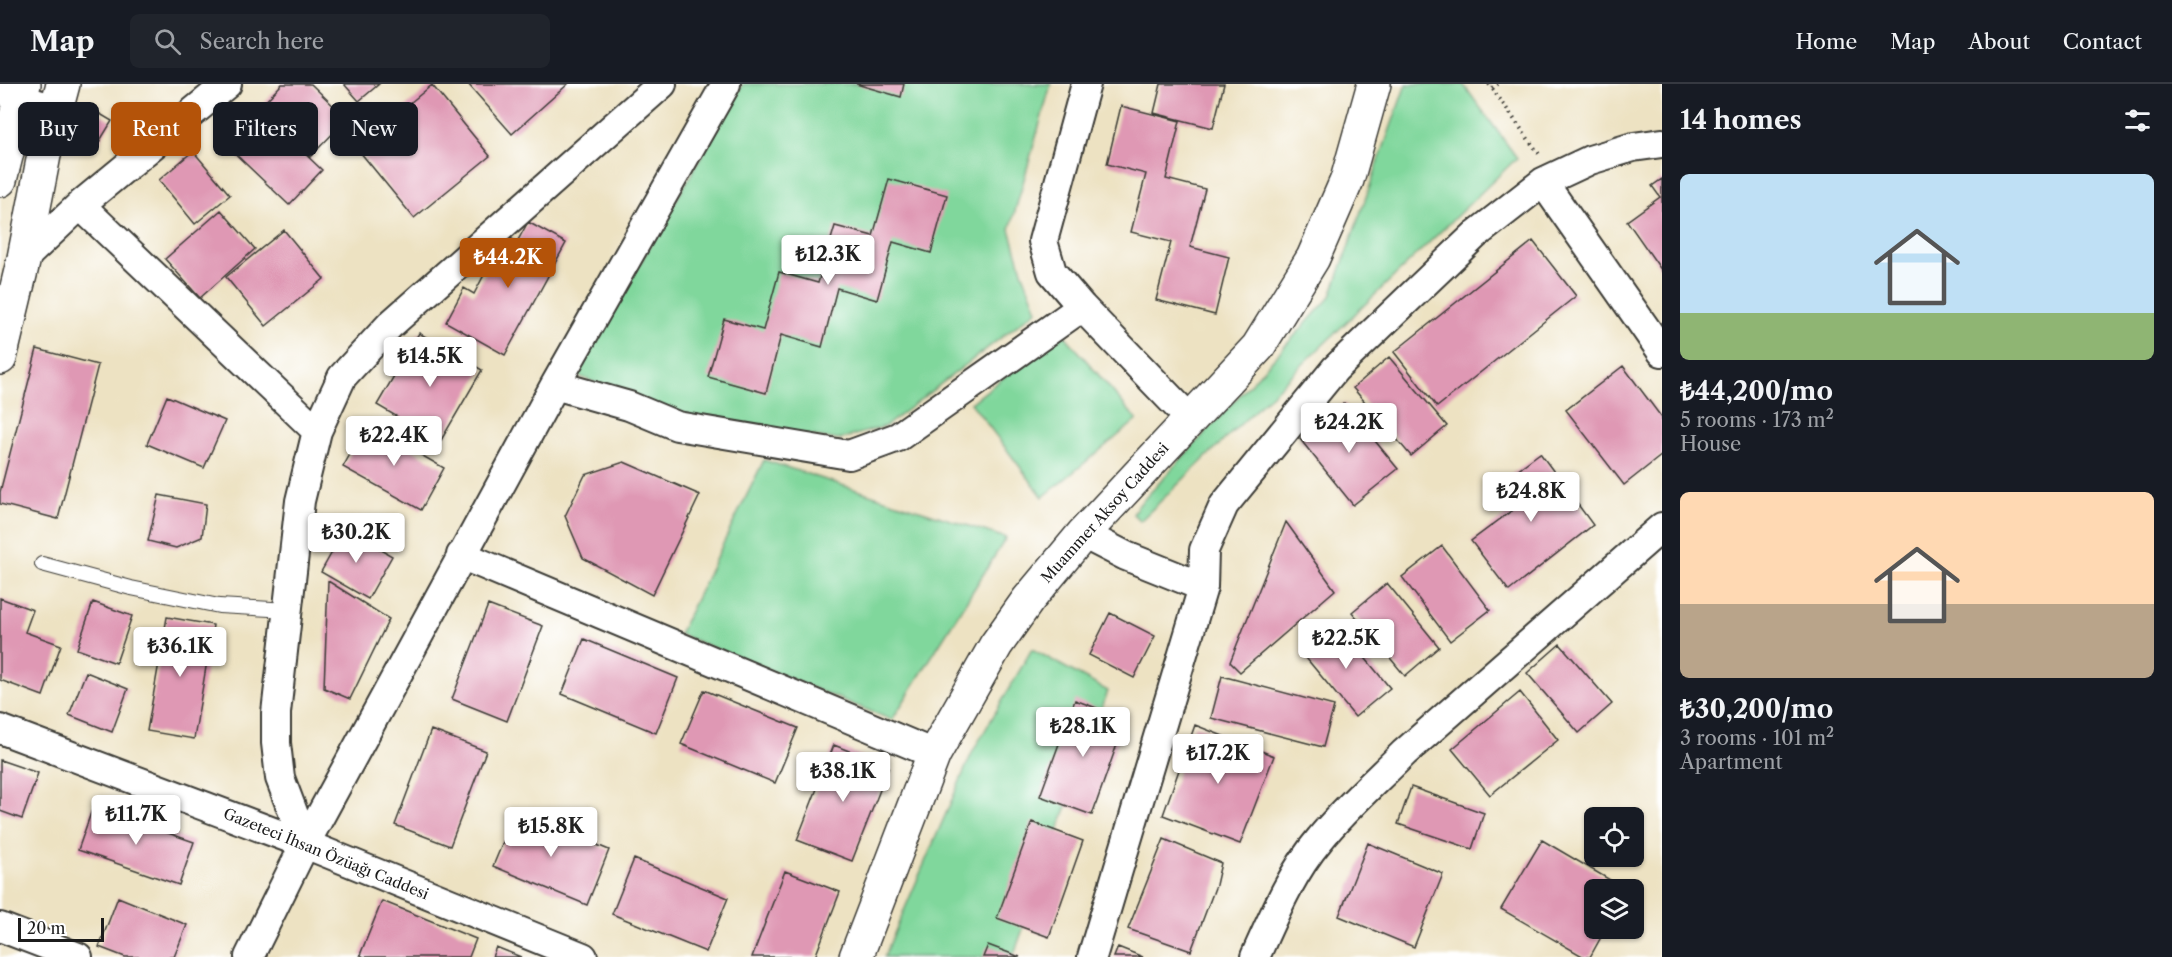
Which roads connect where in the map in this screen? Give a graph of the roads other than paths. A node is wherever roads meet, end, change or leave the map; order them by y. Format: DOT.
graph roads {
  1 [pos="227,84"];
  2 [pos="662,84"];
  3 [pos="726,84"];
  4 [pos="1086,84"];
  5 [pos="1374,84"];
  6 [pos="14,90"];
  7 [pos="60,97"];
  8 [pos="1662,143"];
  9 [pos="1549,179"];
  10 [pos="0,180"];
  11 [pos="80,205"];
  12 [pos="24,258"];
  13 [pos="1082,307"];
  14 [pos="1662,352"];
  15 [pos="0,358"];
  16 [pos="555,385"];
  17 [pos="1191,419"];
  18 [pos="316,431"];
  19 [pos="1662,527"];
  20 [pos="1083,534"];
  21 [pos="461,555"];
  22 [pos="42,564"];
  23 [pos="1203,587"];
  24 [pos="288,610"];
  25 [pos="0,729"];
  26 [pos="934,754"];
  27 [pos="305,844"];
  28 [pos="0,927"];
  29 [pos="78,957"];
  30 [pos="249,957"];
  31 [pos="583,957"];
  32 [pos="856,957"];
  33 [pos="1092,957"];
  34 [pos="1255,957"];
  1 -- 11 [label="street"];
  2 -- 18 [label="street"];
  3 -- 16 [label="street"];
  4 -- 13 [label="street"];
  5 -- 17 [label="main road, Muammer Aksoy Caddesi"];
  6 -- 7 [label="street"];
  6 -- 10 [label="main road"];
  7 -- 12 [label="main road"];
  8 -- 9 [label="street"];
  9 -- 14 [label="street"];
  9 -- 23 [label="street"];
  11 -- 12 [label="street"];
  11 -- 18 [label="street"];
  12 -- 15 [label="main road"];
  13 -- 16 [label="street"];
  13 -- 17 [label="street"];
  16 -- 21 [label="street"];
  17 -- 20 [label="main road, Muammer Aksoy Caddesi"];
  18 -- 24 [label="street"];
  19 -- 34 [label="street"];
  20 -- 23 [label="street"];
  20 -- 26 [label="main road, Muammer Aksoy Caddesi"];
  21 -- 26 [label="street"];
  21 -- 27 [label="street"];
  22 -- 24 [label="lane"];
  23 -- 33 [label="street"];
  24 -- 27 [label="street"];
  25 -- 27 [label="street, Gazeteci İhsan Özüağı Caddesi"];
  26 -- 32 [label="main road, Muammer Aksoy Caddesi"];
  27 -- 30 [label="street"];
  27 -- 31 [label="street, Gazeteci İhsan Özüağı Caddesi"];
  28 -- 29 [label="street"];
}
